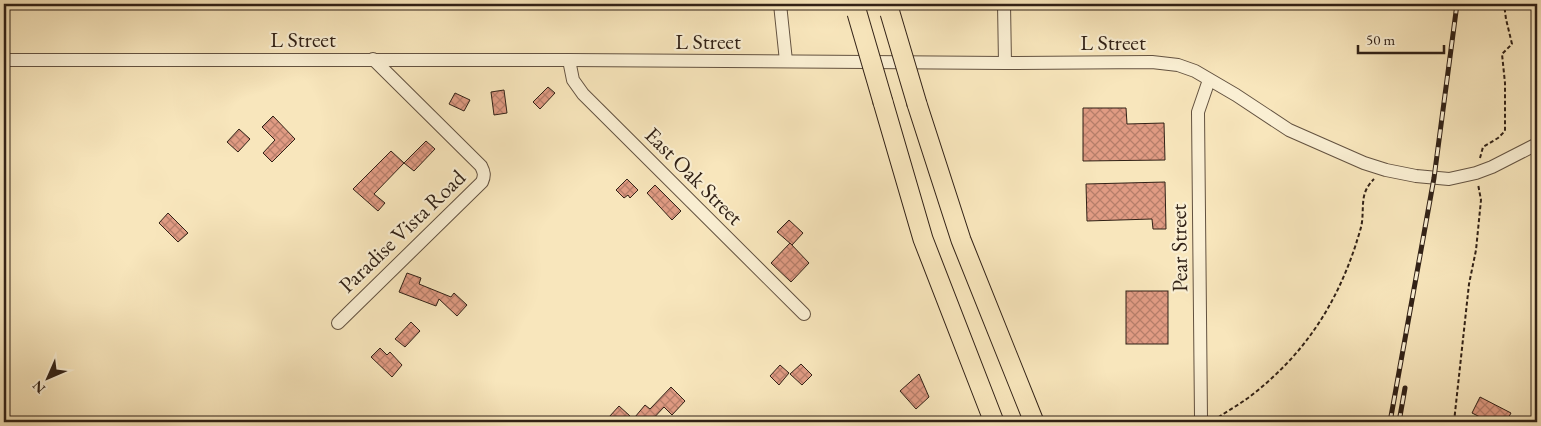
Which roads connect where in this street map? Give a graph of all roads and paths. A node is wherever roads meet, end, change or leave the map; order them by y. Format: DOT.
graph roads {
  1 [pos="780,4"];
  2 [pos="1004,4"];
  3 [pos="1504,4"];
  4 [pos="889,8"];
  5 [pos="856,9"];
  6 [pos="373,59"];
  7 [pos="4,60"];
  8 [pos="569,60"];
  9 [pos="786,61"];
  10 [pos="1005,63"];
  11 [pos="1209,80"];
  12 [pos="1537,144"];
  13 [pos="1374,179"];
  14 [pos="1478,180"];
  15 [pos="804,314"];
  16 [pos="338,323"];
  17 [pos="1031,414"];
  18 [pos="992,418"];
  19 [pos="1204,421"];
  20 [pos="1454,422"];
  1 -- 9 [label="street"];
  2 -- 10 [label="street"];
  3 -- 14 [label="path"];
  4 -- 17 [label="highway, bridge"];
  5 -- 18 [label="highway, bridge"];
  6 -- 7 [label="street, L Street"];
  6 -- 8 [label="street, L Street"];
  6 -- 16 [label="street, Paradise Vista Road"];
  8 -- 9 [label="street, L Street"];
  8 -- 15 [label="street, East Oak Street"];
  9 -- 10 [label="street, L Street"];
  10 -- 11 [label="street, L Street"];
  11 -- 14 [label="street, L Street"];
  11 -- 19 [label="street, Pear Street"];
  12 -- 14 [label="street, L Street"];
  13 -- 19 [label="path"];
  14 -- 20 [label="path"];
}
